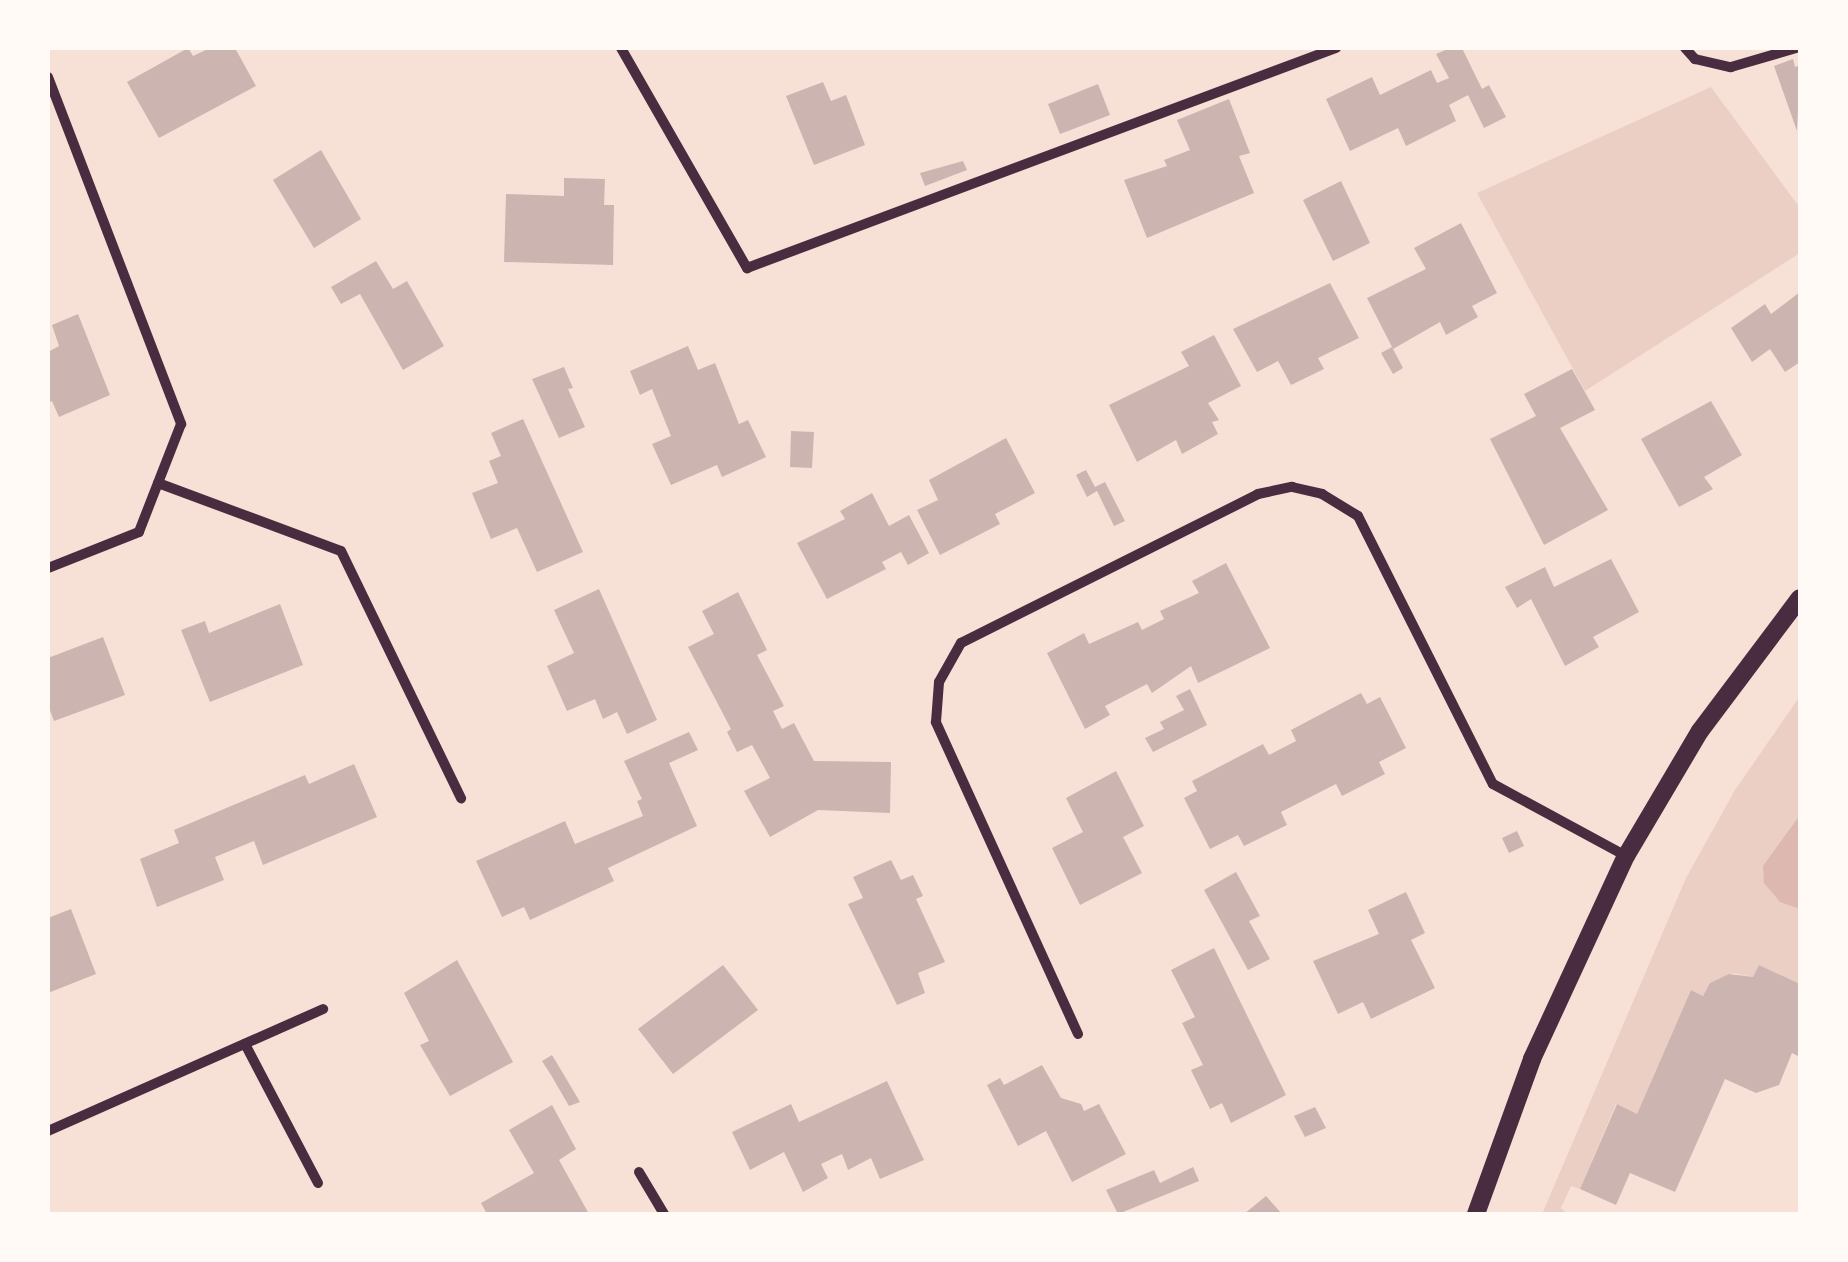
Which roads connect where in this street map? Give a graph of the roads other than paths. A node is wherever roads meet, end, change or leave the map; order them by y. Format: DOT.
graph roads {
  1 [pos="620,48"];
  2 [pos="1336,48"];
  3 [pos="1684,48"];
  4 [pos="1796,48"];
  5 [pos="48,77"];
  6 [pos="158,483"];
  7 [pos="48,568"];
  8 [pos="1800,598"];
  9 [pos="462,798"];
  10 [pos="1626,856"];
  11 [pos="323,1009"];
  12 [pos="1078,1034"];
  13 [pos="245,1044"];
  14 [pos="48,1131"];
  15 [pos="639,1172"];
  16 [pos="318,1183"];
  17 [pos="664,1214"];
  18 [pos="1476,1214"];
  1 -- 2 [label="street"];
  3 -- 4 [label="street"];
  5 -- 6 [label="street"];
  6 -- 7 [label="street"];
  6 -- 9 [label="street"];
  8 -- 10 [label="street"];
  10 -- 12 [label="street"];
  10 -- 18 [label="street"];
  11 -- 13 [label="street"];
  13 -- 14 [label="street"];
  13 -- 16 [label="street"];
  15 -- 17 [label="street"];
}
